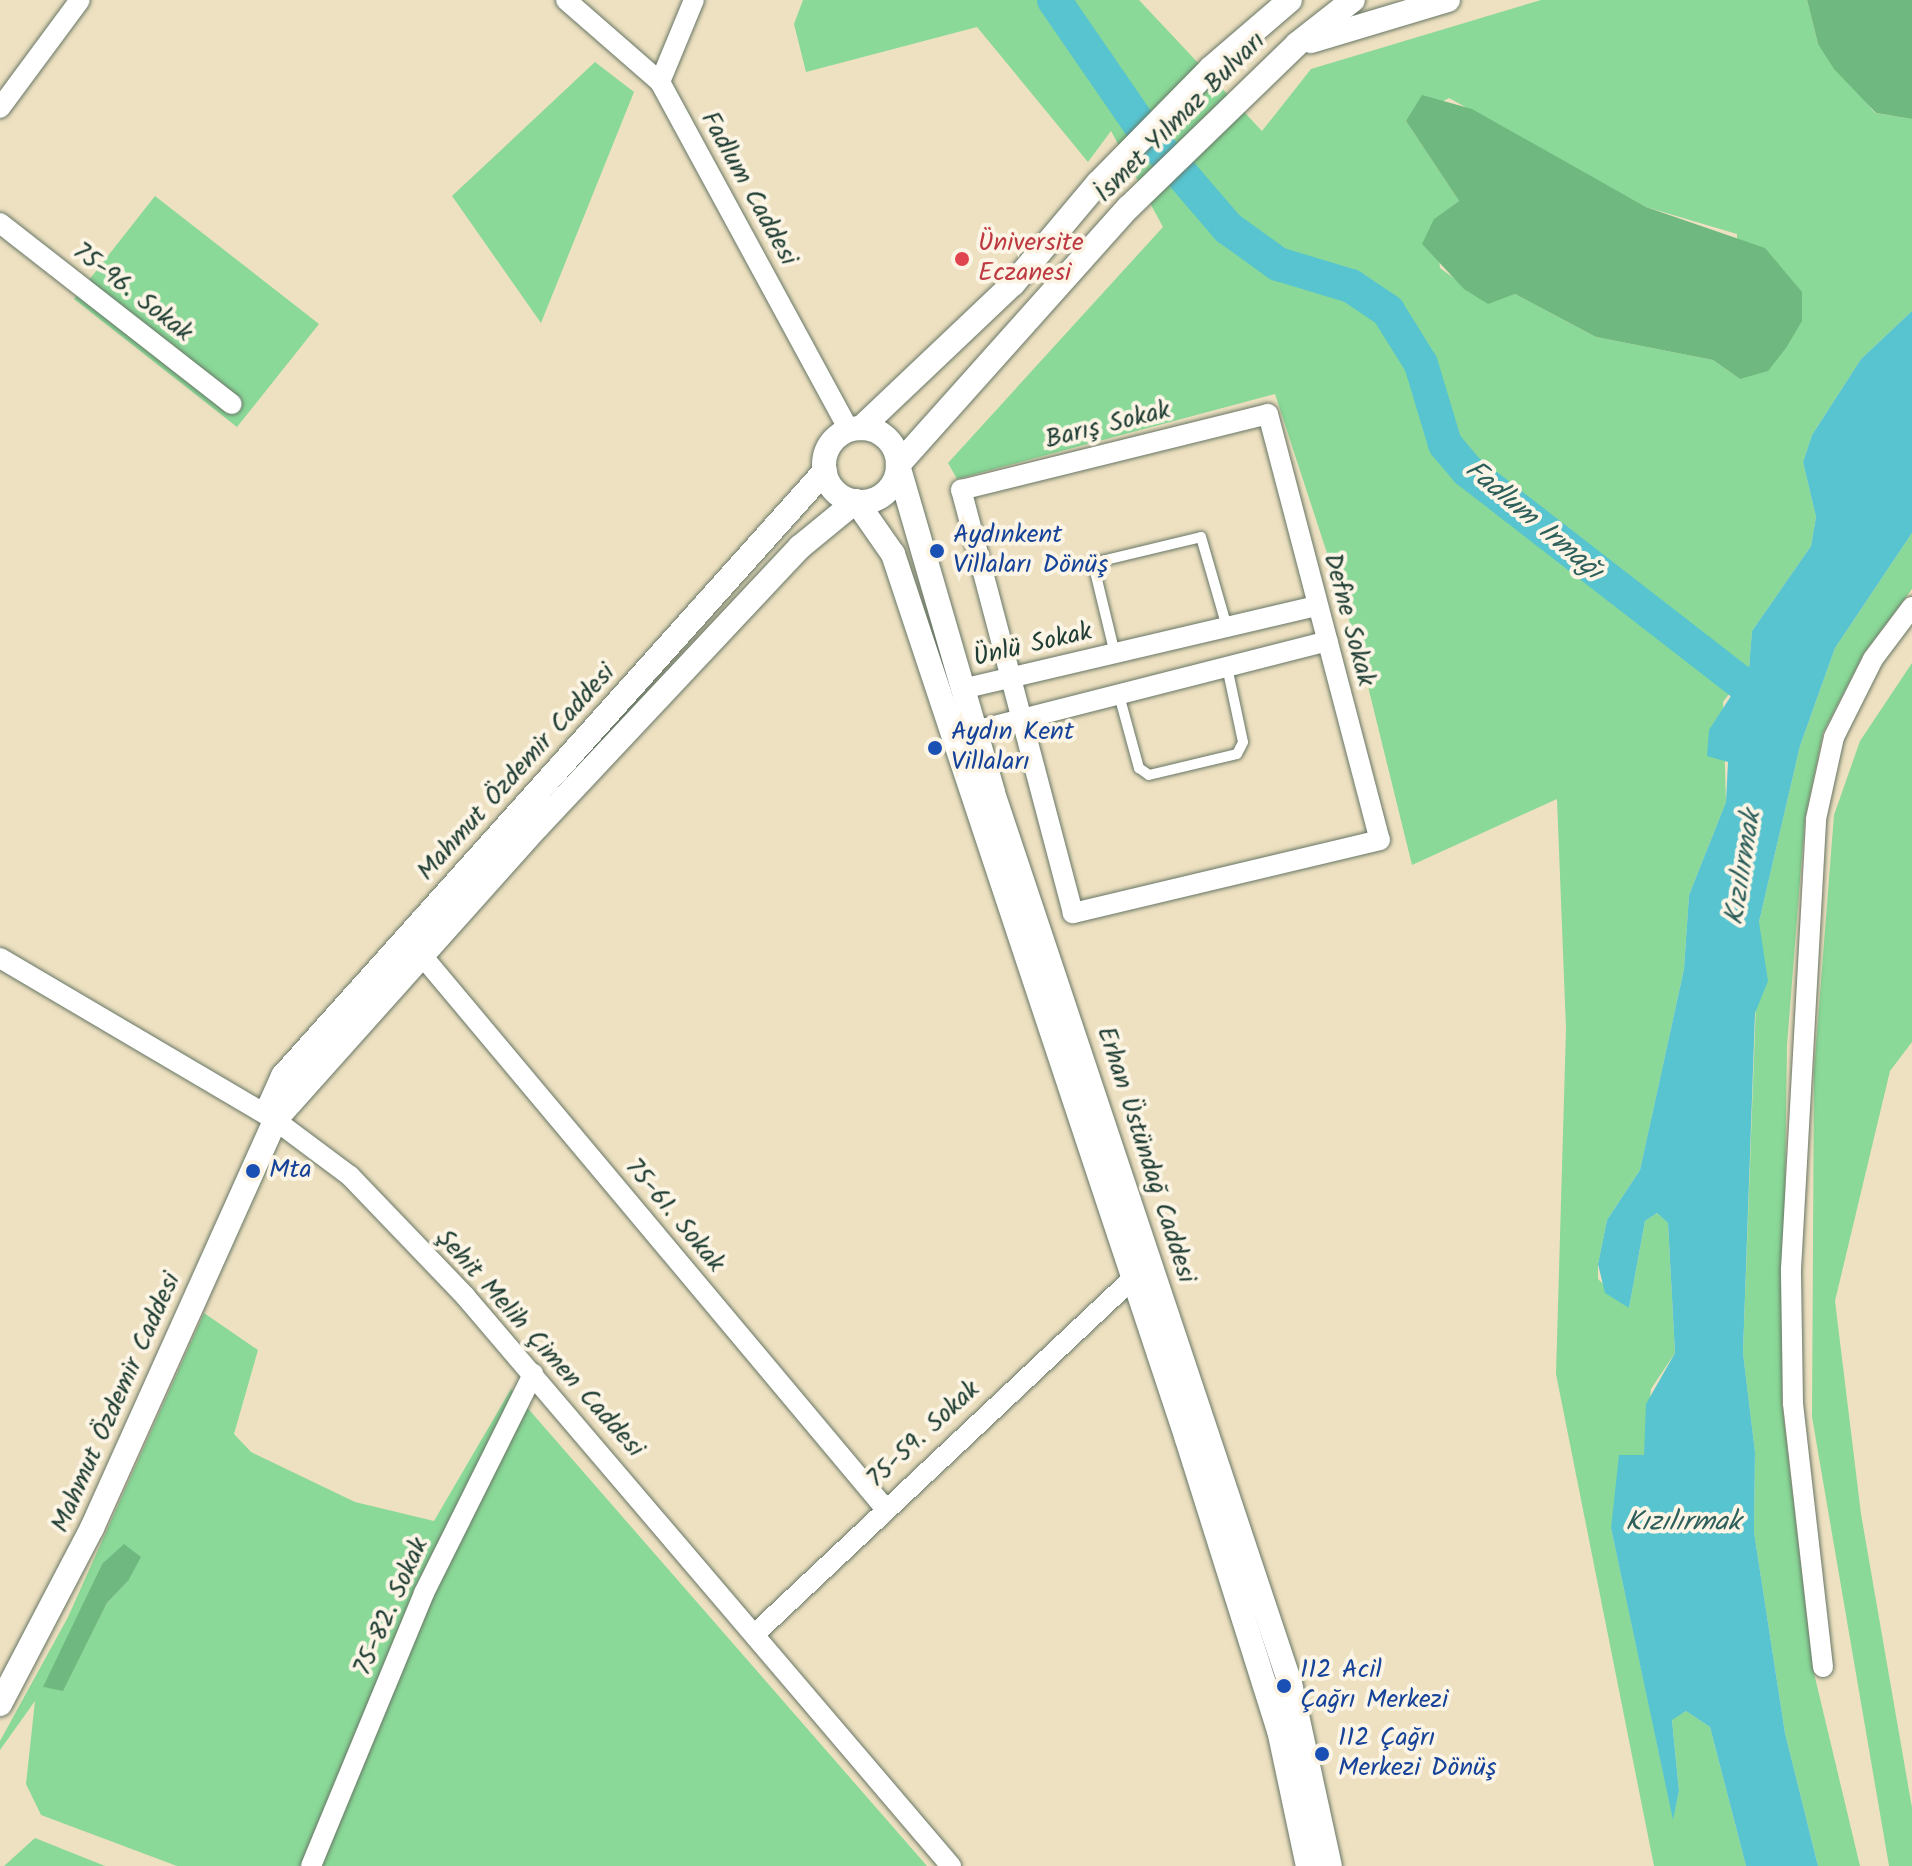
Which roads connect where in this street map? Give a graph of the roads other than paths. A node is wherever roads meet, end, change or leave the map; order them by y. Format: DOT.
graph roads {
  1 [pos="80,0"];
  2 [pos="566,0"];
  3 [pos="694,0"];
  4 [pos="1290,0"];
  5 [pos="1353,0"];
  6 [pos="1448,0"];
  7 [pos="1297,44"];
  8 [pos="660,82"];
  9 [pos="0,108"];
  10 [pos="0,223"];
  11 [pos="232,404"];
  12 [pos="1268,414"];
  13 [pos="855,429"];
  14 [pos="898,465"];
  15 [pos="825,471"];
  16 [pos="856,501"];
  17 [pos="1317,606"];
  18 [pos="1912,607"];
  19 [pos="1227,627"];
  20 [pos="1328,641"];
  21 [pos="1115,654"];
  22 [pos="1227,667"];
  23 [pos="1013,677"];
  24 [pos="962,689"];
  25 [pos="1119,695"];
  26 [pos="1022,719"];
  27 [pos="975,731"];
  28 [pos="0,958"];
  29 [pos="424,958"];
  30 [pos="275,1120"];
  31 [pos="1130,1281"];
  32 [pos="533,1374"];
  33 [pos="884,1507"];
  34 [pos="757,1632"];
  35 [pos="1823,1667"];
  36 [pos="0,1704"];
  37 [pos="311,1866"];
  38 [pos="951,1866"];
  39 [pos="1308,1866"];
  40 [pos="1330,1866"];
  1 -- 9 [label="street"];
  2 -- 8 [label="street, Fadlum Caddesi"];
  3 -- 8 [label="street"];
  4 -- 13 [label="street, İsmet Yılmaz Bulvarı"];
  5 -- 7 [label="street, İsmet Yılmaz Bulvarı"];
  6 -- 7 [label="street"];
  7 -- 14 [label="street, İsmet Yılmaz Bulvarı"];
  8 -- 13 [label="street, Fadlum Caddesi"];
  10 -- 11 [label="street, 75-96. Sokak"];
  12 -- 17 [label="street, Defne Sokak"];
  12 -- 23 [label="street, Barış Sokak"];
  13 -- 14 [label="street"];
  13 -- 15 [label="street"];
  14 -- 16 [label="street"];
  14 -- 24 [label="street, Erhan Üstündağ Caddesi"];
  15 -- 16 [label="street"];
  15 -- 30 [label="street, Mahmut Özdemir Caddesi"];
  16 -- 29 [label="street, Mahmut Özdemir Caddesi"];
  16 -- 31 [label="street, Erhan Üstündağ Caddesi"];
  17 -- 19 [label="street, Ünlü Sokak"];
  17 -- 20 [label="street, Defne Sokak"];
  18 -- 35 [label="street"];
  19 -- 21 [label="street, Ünlü Sokak"];
  19 -- 21 [label="lane, Ünlü Sokak"];
  20 -- 22 [label="street"];
  20 -- 26 [label="street, Defne Sokak"];
  21 -- 23 [label="street, Ünlü Sokak"];
  22 -- 25 [label="street"];
  22 -- 25 [label="lane"];
  23 -- 24 [label="street, Ünlü Sokak"];
  23 -- 26 [label="street"];
  24 -- 27 [label="street, Erhan Üstündağ Caddesi"];
  25 -- 26 [label="street"];
  26 -- 27 [label="street"];
  27 -- 40 [label="street, Erhan Üstündağ Caddesi"];
  28 -- 30 [label="street, Şehit Melih Çimen Caddesi"];
  29 -- 30 [label="street, Mahmut Özdemir Caddesi"];
  29 -- 33 [label="street, 75-61. Sokak"];
  30 -- 32 [label="street, Şehit Melih Çimen Caddesi"];
  30 -- 36 [label="street, Mahmut Özdemir Caddesi"];
  31 -- 33 [label="street, 75-59. Sokak"];
  31 -- 39 [label="street, Erhan Üstündağ Caddesi"];
  32 -- 34 [label="street, Şehit Melih Çimen Caddesi"];
  32 -- 37 [label="street, 75-82. Sokak"];
  33 -- 34 [label="street, 75-59. Sokak"];
  34 -- 38 [label="street, Şehit Melih Çimen Caddesi"];
}
